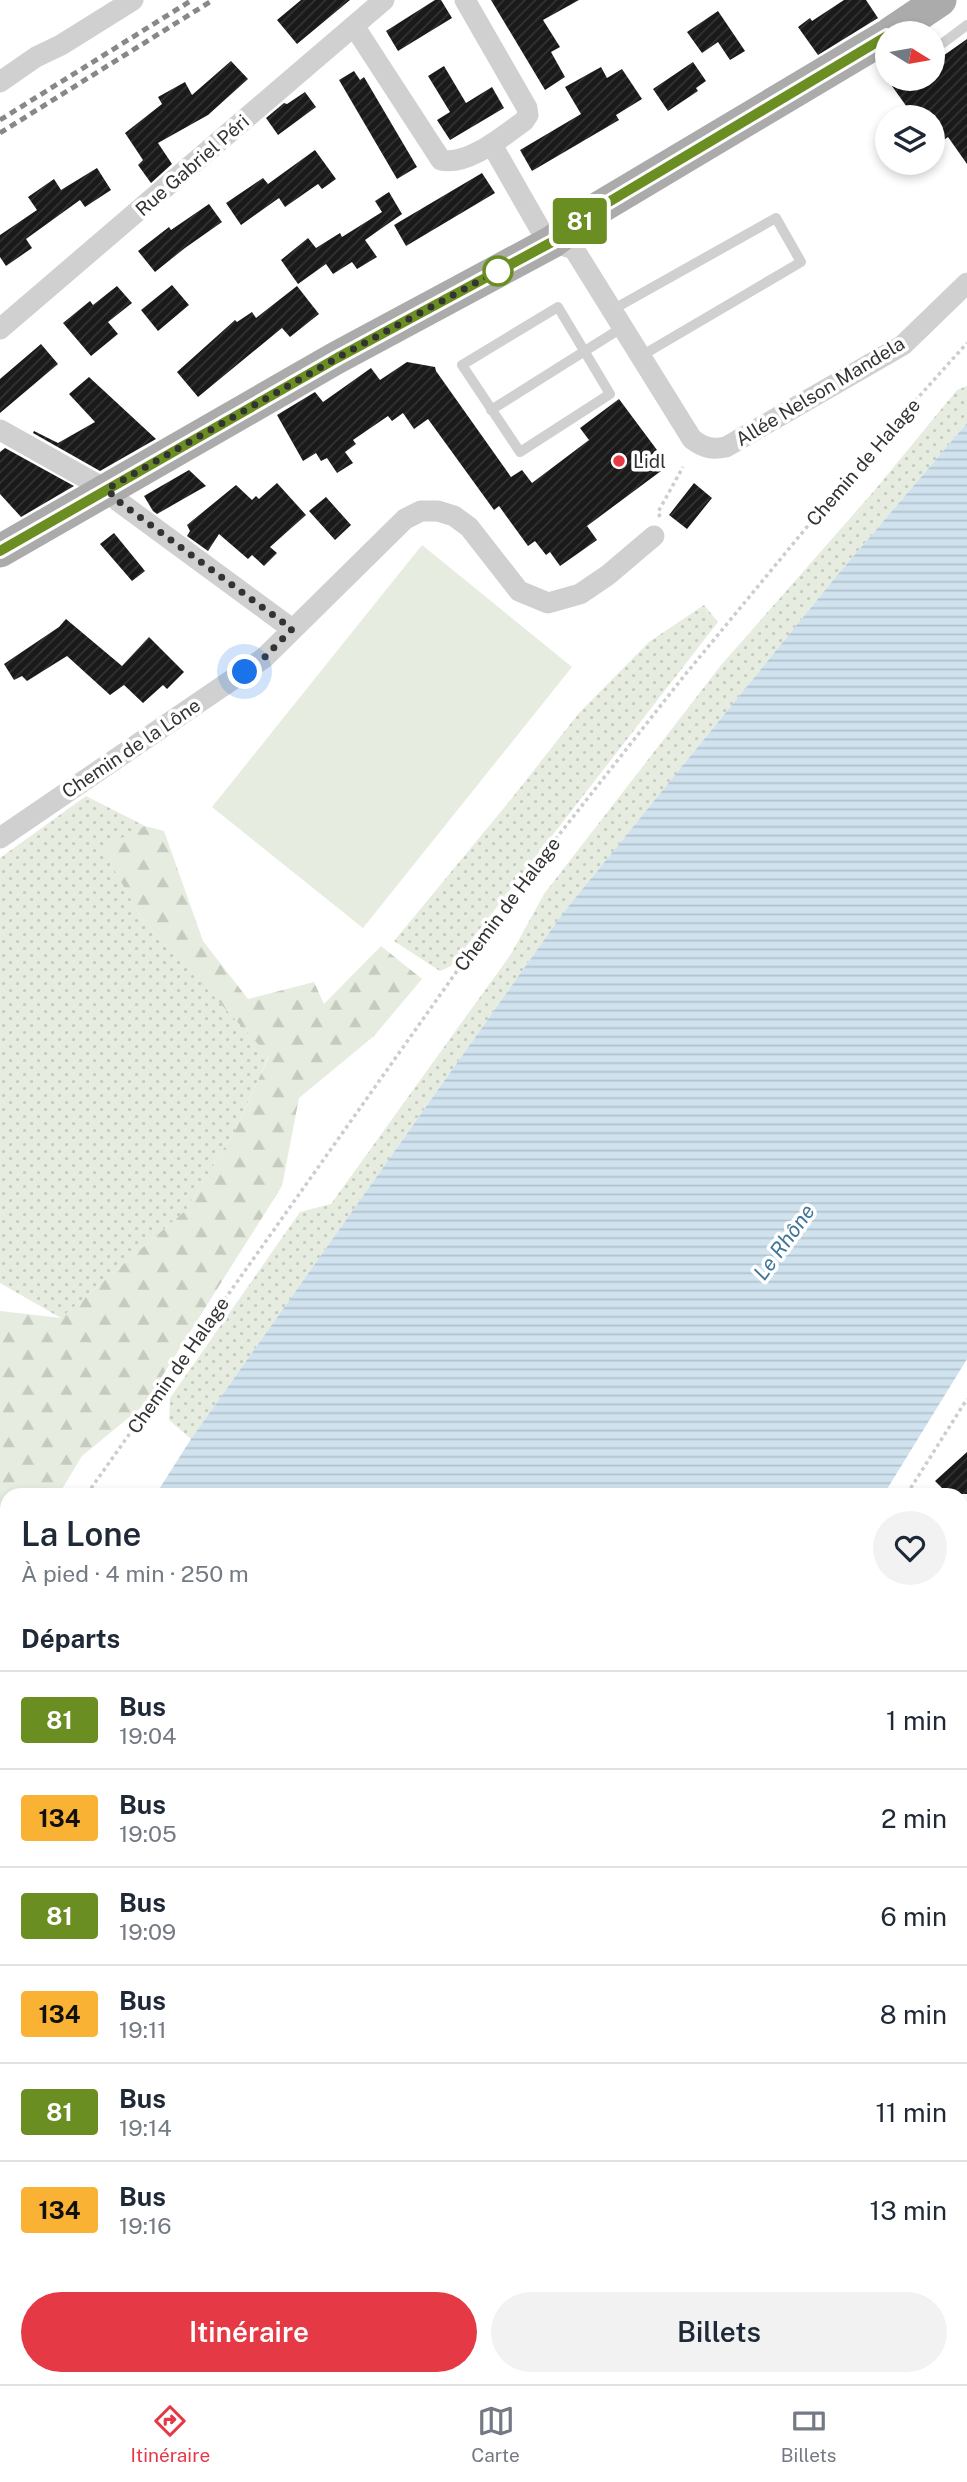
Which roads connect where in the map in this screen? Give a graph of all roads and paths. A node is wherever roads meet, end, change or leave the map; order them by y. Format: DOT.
graph roads {
  1 [pos="133,0"];
  2 [pos="384,0"];
  3 [pos="465,0"];
  4 [pos="940,0"];
  5 [pos="908,21"];
  6 [pos="967,25"];
  7 [pos="354,26"];
  8 [pos="875,42"];
  9 [pos="945,42"];
  10 [pos="0,82"];
  11 [pos="492,145"];
  12 [pos="552,242"];
  13 [pos="967,283"];
  14 [pos="618,319"];
  15 [pos="0,329"];
  16 [pos="967,344"];
  17 [pos="585,351"];
  18 [pos="641,356"];
  19 [pos="491,410"];
  20 [pos="0,430"];
  21 [pos="683,467"];
  22 [pos="107,489"];
  23 [pos="654,536"];
  24 [pos="0,551"];
  25 [pos="292,629"];
  26 [pos="0,838"];
  27 [pos="967,1399"];
  28 [pos="91,1488"];
  29 [pos="911,1488"];
  1 -- 10 [label="street"];
  2 -- 7 [label="street, Rue Gabriel Péri"];
  3 -- 11 [label="street"];
  4 -- 5 [label="main road"];
  6 -- 9 [label="lane"];
  7 -- 11 [label="street"];
  7 -- 15 [label="street, Rue Gabriel Péri"];
  8 -- 12 [label="main road"];
  11 -- 12 [label="street"];
  12 -- 14 [label="street, Allée Nelson Mandela"];
  12 -- 22 [label="main road"];
  13 -- 18 [label="street, Allée Nelson Mandela"];
  14 -- 17 [label="lane"];
  14 -- 18 [label="street, Allée Nelson Mandela"];
  14 -- 18 [label="lane"];
  16 -- 28 [label="path, Chemin de Halage"];
  17 -- 19 [label="lane"];
  17 -- 19 [label="lane"];
  17 -- 19 [label="lane"];
  20 -- 22 [label="street"];
  21 -- 23 [label="path"];
  22 -- 24 [label="main road"];
  22 -- 25 [label="street"];
  23 -- 25 [label="street, Chemin de la Lône"];
  25 -- 26 [label="street, Chemin de la Lône"];
  27 -- 29 [label="path"];
}
